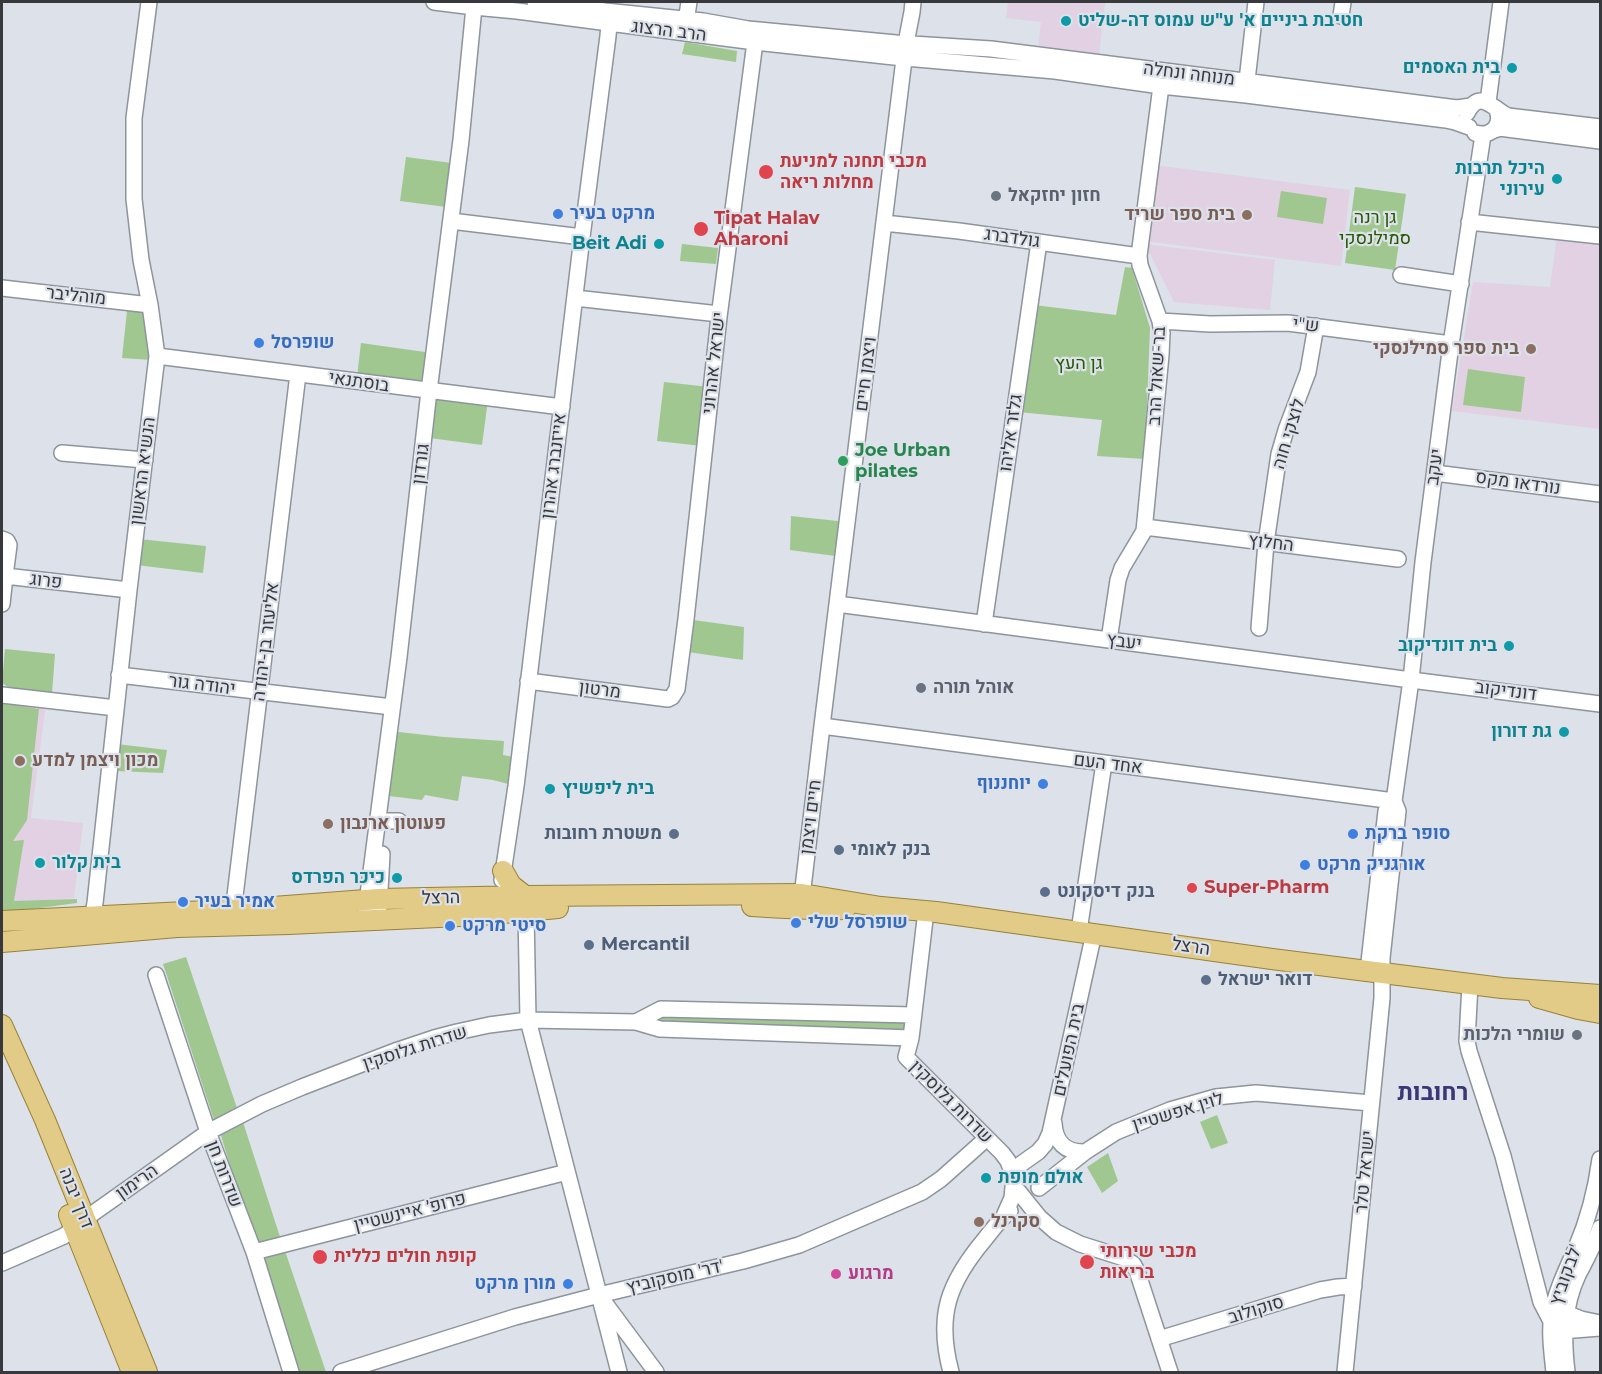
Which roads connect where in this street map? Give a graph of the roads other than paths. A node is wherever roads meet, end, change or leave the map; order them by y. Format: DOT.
graph roads {
  1 [pos="434,2"];
  2 [pos="535,2"];
  3 [pos="688,2"];
  4 [pos="1256,2"];
  5 [pos="1501,2"];
  6 [pos="149,3"];
  7 [pos="480,4"];
  8 [pos="523,6"];
  9 [pos="913,7"];
  10 [pos="607,17"];
  11 [pos="685,26"];
  12 [pos="752,35"];
  13 [pos="909,48"];
  14 [pos="1154,70"];
  15 [pos="1161,86"];
  16 [pos="1246,88"];
  17 [pos="1492,105"];
  18 [pos="1471,106"];
  19 [pos="1469,127"];
  20 [pos="1600,127"];
  21 [pos="1489,133"];
  22 [pos="1600,141"];
  23 [pos="450,221"];
  24 [pos="885,222"];
  25 [pos="1469,222"];
  26 [pos="1600,236"];
  27 [pos="582,237"];
  28 [pos="1039,242"];
  29 [pos="1139,256"];
  30 [pos="1401,274"];
  31 [pos="1461,284"];
  32 [pos="2,288"];
  33 [pos="575,298"];
  34 [pos="150,305"];
  35 [pos="719,314"];
  36 [pos="1160,321"];
  37 [pos="1316,326"];
  38 [pos="1451,344"];
  39 [pos="157,356"];
  40 [pos="298,374"];
  41 [pos="429,391"];
  42 [pos="562,407"];
  43 [pos="62,453"];
  44 [pos="145,460"];
  45 [pos="1435,472"];
  46 [pos="1600,494"];
  47 [pos="1144,527"];
  48 [pos="2,539"];
  49 [pos="1266,543"];
  50 [pos="1398,559"];
  51 [pos="5,576"];
  52 [pos="129,590"];
  53 [pos="2,604"];
  54 [pos="837,604"];
  55 [pos="984,624"];
  56 [pos="1259,628"];
  57 [pos="1108,640"];
  58 [pos="119,675"];
  59 [pos="1411,680"];
  60 [pos="528,681"];
  61 [pos="260,691"];
  62 [pos="2,695"];
  63 [pos="672,697"];
  64 [pos="1600,704"];
  65 [pos="392,707"];
  66 [pos="116,708"];
  67 [pos="822,726"];
  68 [pos="1104,763"];
  69 [pos="1394,801"];
  70 [pos="504,871"];
  71 [pos="498,897"];
  72 [pos="373,900"];
  73 [pos="802,901"];
  74 [pos="525,903"];
  75 [pos="232,909"];
  76 [pos="926,911"];
  77 [pos="481,915"];
  78 [pos="93,916"];
  79 [pos="372,920"];
  80 [pos="2,921"];
  81 [pos="1086,932"];
  82 [pos="85,935"];
  83 [pos="2,942"];
  84 [pos="1374,972"];
  85 [pos="156,975"];
  86 [pos="1470,984"];
  87 [pos="1502,988"];
  88 [pos="1600,995"];
  89 [pos="1578,1009"];
  90 [pos="1600,1013"];
  91 [pos="913,1015"];
  92 [pos="528,1020"];
  93 [pos="636,1022"];
  94 [pos="1600,1022"];
  95 [pos="2,1025"];
  96 [pos="911,1038"];
  97 [pos="2,1054"];
  98 [pos="1371,1103"];
  99 [pos="1054,1120"];
  100 [pos="208,1132"];
  101 [pos="987,1138"];
  102 [pos="1085,1152"];
  103 [pos="1002,1153"];
  104 [pos="1600,1159"];
  105 [pos="1028,1160"];
  106 [pos="567,1172"];
  107 [pos="1024,1188"];
  108 [pos="79,1223"];
  109 [pos="1600,1228"];
  110 [pos="254,1252"];
  111 [pos="2,1263"];
  112 [pos="1354,1286"];
  113 [pos="599,1295"];
  114 [pos="1566,1313"];
  115 [pos="1551,1321"];
  116 [pos="1600,1323"];
  117 [pos="1600,1328"];
  118 [pos="1564,1332"];
  119 [pos="1159,1339"];
  120 [pos="132,1372"];
  121 [pos="147,1372"];
  122 [pos="291,1372"];
  123 [pos="341,1372"];
  124 [pos="619,1372"];
  125 [pos="656,1372"];
  126 [pos="951,1372"];
  127 [pos="1170,1372"];
  128 [pos="1346,1372"];
  129 [pos="1554,1372"];
  130 [pos="1567,1372"];
  1 -- 7 [label="street, הרב הרצוג"];
  2 -- 10 [label="street, הרב הרצוג"];
  3 -- 11 [label="street"];
  4 -- 16 [label="street"];
  5 -- 17 [label="street"];
  6 -- 34 [label="street, הנשיא הראשון"];
  7 -- 8 [label="street, הרב הרצוג"];
  7 -- 23 [label="street, גורדון"];
  8 -- 10 [label="street, הרב הרצוג"];
  9 -- 13 [label="street, ויצמן חיים"];
  10 -- 11 [label="street, הרב הרצוג"];
  10 -- 27 [label="street, אייזנברג אהרון"];
  11 -- 12 [label="street, הרב הרצוג"];
  12 -- 13 [label="street, הרב הרצוג"];
  12 -- 35 [label="street, ישראל אהרוני"];
  13 -- 14 [label="street, מנוחה ונחלה"];
  13 -- 15 [label="street, מנוחה ונחלה"];
  13 -- 24 [label="street, ויצמן חיים"];
  14 -- 15 [label="street"];
  14 -- 16 [label="street, מנוחה ונחלה"];
  15 -- 16 [label="street, מנוחה ונחלה"];
  15 -- 29 [label="street, בר-שאול הרב"];
  16 -- 18 [label="street, מנוחה ונחלה"];
  16 -- 19 [label="street, מנוחה ונחלה"];
  17 -- 18 [label="street"];
  17 -- 20 [label="street"];
  17 -- 21 [label="street"];
  18 -- 19 [label="street"];
  19 -- 21 [label="street"];
  21 -- 22 [label="street"];
  21 -- 25 [label="street, יעקב"];
  23 -- 27 [label="street"];
  23 -- 41 [label="street, גורדון"];
  24 -- 28 [label="street, גולדברג"];
  24 -- 54 [label="street, ויצמן חיים"];
  25 -- 26 [label="street"];
  25 -- 31 [label="street, יעקב"];
  27 -- 33 [label="street, אייזנברג אהרון"];
  28 -- 29 [label="street, גולדברג"];
  28 -- 55 [label="street, גלזר אליהו"];
  29 -- 36 [label="street, בר-שאול הרב"];
  30 -- 31 [label="street"];
  31 -- 38 [label="street, יעקב"];
  32 -- 34 [label="street, מוהליבר"];
  33 -- 35 [label="street"];
  33 -- 42 [label="street, אייזנברג אהרון"];
  34 -- 39 [label="street, הנשיא הראשון"];
  35 -- 63 [label="street, ישראל אהרוני"];
  36 -- 37 [label="street, ש\"י"];
  36 -- 47 [label="street, בר-שאול הרב"];
  37 -- 38 [label="street, ש\"י"];
  37 -- 49 [label="street, לוצקי חוה"];
  38 -- 45 [label="street, יעקב"];
  39 -- 40 [label="street, בוסתנאי"];
  39 -- 44 [label="street, הנשיא הראשון"];
  40 -- 41 [label="street, בוסתנאי"];
  40 -- 61 [label="street, אליעזר בן-יהודה"];
  41 -- 42 [label="street, בוסתנאי"];
  41 -- 65 [label="street, גורדון"];
  42 -- 60 [label="street, אייזנברג אהרון"];
  43 -- 44 [label="street"];
  44 -- 52 [label="street, הנשיא הראשון"];
  45 -- 46 [label="street, נורדאו מקס"];
  45 -- 59 [label="street, יעקב"];
  47 -- 49 [label="street, החלוץ"];
  47 -- 57 [label="street, בר-שאול הרב"];
  48 -- 51 [label="street, פרוג"];
  49 -- 50 [label="street, החלוץ"];
  49 -- 56 [label="street, לוצקי חוה"];
  51 -- 52 [label="street, פרוג"];
  51 -- 53 [label="street"];
  52 -- 58 [label="street, הנשיא הראשון"];
  54 -- 55 [label="street, יעבץ"];
  54 -- 67 [label="street, ויצמן חיים"];
  55 -- 57 [label="street, יעבץ"];
  57 -- 59 [label="street, יעבץ"];
  58 -- 61 [label="street, יהודה גור"];
  58 -- 66 [label="street, הנשיא הראשון"];
  59 -- 64 [label="street, דונדיקוב"];
  59 -- 69 [label="street, יעקב"];
  60 -- 63 [label="street, מרטון"];
  60 -- 70 [label="street, אייזנברג אהרון"];
  61 -- 65 [label="street, יהודה גור"];
  61 -- 75 [label="street, אליעזר בן-יהודה"];
  62 -- 66 [label="street"];
  65 -- 72 [label="street, גורדון"];
  66 -- 78 [label="street, הנשיא הראשון"];
  67 -- 68 [label="street, אחד העם"];
  67 -- 73 [label="street, חיים ויצמן"];
  68 -- 69 [label="street, אחד העם"];
  68 -- 81 [label="street, בית הפועלים"];
  69 -- 84 [label="street, יעקב"];
  70 -- 71 [label="street, אייזנברג אהרון"];
  70 -- 74 [label="main road"];
  71 -- 72 [label="main road, הרצל"];
  71 -- 74 [label="main road, הרצל"];
  71 -- 77 [label="street"];
  72 -- 75 [label="main road, הרצל"];
  72 -- 79 [label="street"];
  73 -- 74 [label="main road, הרצל"];
  73 -- 76 [label="main road, הרצל"];
  74 -- 77 [label="main road, הרצל"];
  74 -- 92 [label="street"];
  75 -- 78 [label="main road, הרצל"];
  76 -- 81 [label="main road, הרצל"];
  76 -- 91 [label="street"];
  77 -- 79 [label="main road, הרצל"];
  78 -- 80 [label="main road, הרצל"];
  78 -- 82 [label="street, הנשיא הראשון"];
  79 -- 82 [label="main road, הרצל"];
  81 -- 84 [label="main road, הרצל"];
  81 -- 99 [label="street, בית הפועלים"];
  82 -- 83 [label="main road, הרצל"];
  84 -- 86 [label="main road, הרצל"];
  84 -- 98 [label="street, ישראל טלר"];
  85 -- 100 [label="street, שדרות חן"];
  86 -- 87 [label="main road, הרצל"];
  86 -- 115 [label="street"];
  87 -- 88 [label="main road, הרצל"];
  87 -- 89 [label="main road, הרצל"];
  89 -- 90 [label="main road, הרצל"];
  89 -- 94 [label="main road"];
  91 -- 93 [label="street, שדרות גלוסקין"];
  91 -- 96 [label="street"];
  92 -- 93 [label="street, שדרות גלוסקין"];
  92 -- 100 [label="street, שדרות גלוסקין"];
  92 -- 106 [label="street"];
  93 -- 96 [label="street, שדרות גלוסקין"];
  95 -- 108 [label="main road, דרך יבנה"];
  96 -- 101 [label="street, שדרות גלוסקין"];
  97 -- 108 [label="main road, דרך יבנה"];
  98 -- 102 [label="street, לוין אפשטיין"];
  98 -- 112 [label="street, ישראל טלר"];
  99 -- 102 [label="street"];
  99 -- 105 [label="street, בית הפועלים"];
  100 -- 108 [label="street, הרימון"];
  100 -- 110 [label="street, שדרות חן"];
  101 -- 103 [label="street, שדרות גלוסקין"];
  101 -- 113 [label="street, דר' מוסקוביץ'"];
  102 -- 107 [label="street, לוין אפשטיין"];
  103 -- 105 [label="street, שדרות גלוסקין"];
  103 -- 107 [label="street, שדרות גלוסקין"];
  104 -- 115 [label="street, לבקוביץ'"];
  105 -- 107 [label="street, בית הפועלים"];
  105 -- 107 [label="street"];
  106 -- 110 [label="street, פרופ׳ איינשטיין"];
  106 -- 113 [label="street"];
  107 -- 119 [label="street, שדרות גלוסקין"];
  107 -- 126 [label="street, לוין אפשטיין"];
  108 -- 111 [label="street, הרימון"];
  108 -- 120 [label="main road, דרך יבנה"];
  108 -- 121 [label="main road, דרך יבנה"];
  109 -- 114 [label="street, לבקוביץ'"];
  110 -- 122 [label="street, שדרות חן"];
  112 -- 119 [label="street, סוקולוב"];
  112 -- 128 [label="street, ישראל טלר"];
  113 -- 123 [label="street, דר' מוסקוביץ'"];
  113 -- 124 [label="street"];
  113 -- 125 [label="street"];
  114 -- 116 [label="street"];
  114 -- 118 [label="street, לבקוביץ'"];
  115 -- 118 [label="street"];
  115 -- 129 [label="street"];
  117 -- 118 [label="street"];
  118 -- 130 [label="street, לבקוביץ'"];
  119 -- 127 [label="street"];
}
